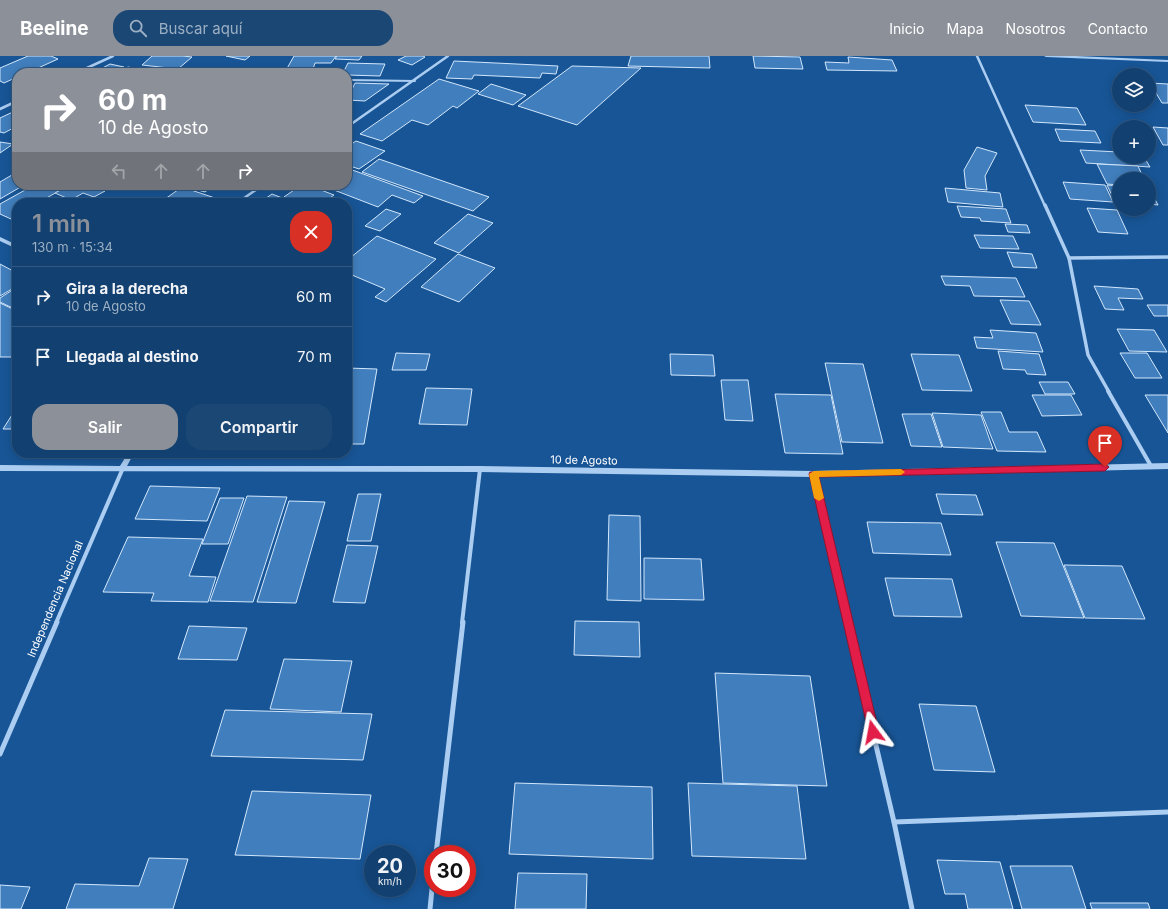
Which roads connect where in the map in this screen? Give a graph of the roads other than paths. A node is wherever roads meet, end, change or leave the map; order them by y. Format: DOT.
graph roads {
  1 [pos="113,56"];
  2 [pos="448,56"];
  3 [pos="976,56"];
  4 [pos="1046,56"];
  5 [pos="1111,57"];
  6 [pos="1168,61"];
  7 [pos="87,68"];
  8 [pos="352,80"];
  9 [pos="415,81"];
  10 [pos="12,103"];
  11 [pos="0,109"];
  12 [pos="352,124"];
  13 [pos="256,190"];
  14 [pos="244,198"];
  15 [pos="0,239"];
  16 [pos="12,245"];
  17 [pos="1069,258"];
  18 [pos="1168,258"];
  19 [pos="129,458"];
  20 [pos="1151,466"];
  21 [pos="1168,466"];
  22 [pos="0,468"];
  23 [pos="123,468"];
  24 [pos="480,469"];
  25 [pos="814,474"];
  26 [pos="0,754"];
  27 [pos="1168,812"];
  28 [pos="894,822"];
  29 [pos="437,845"];
  30 [pos="431,897"];
  31 [pos="430,909"];
  32 [pos="912,909"];
  1 -- 7 [label="street"];
  2 -- 9 [label="street"];
  3 -- 17 [label="street"];
  4 -- 5 [label="street"];
  5 -- 6 [label="street"];
  8 -- 9 [label="lane"];
  9 -- 12 [label="street"];
  10 -- 11 [label="street"];
  13 -- 14 [label="street"];
  15 -- 16 [label="street"];
  17 -- 18 [label="street"];
  17 -- 20 [label="street"];
  19 -- 23 [label="street, Independencia Nacional"];
  20 -- 21 [label="street, 10 de Agosto"];
  20 -- 25 [label="street, 10 de Agosto"];
  22 -- 23 [label="street, 10 de Agosto"];
  23 -- 24 [label="street, 10 de Agosto"];
  23 -- 26 [label="street, Independencia Nacional"];
  24 -- 25 [label="street, 10 de Agosto"];
  24 -- 29 [label="street"];
  25 -- 28 [label="street"];
  27 -- 28 [label="street"];
  28 -- 32 [label="street"];
  30 -- 31 [label="street"];
}
